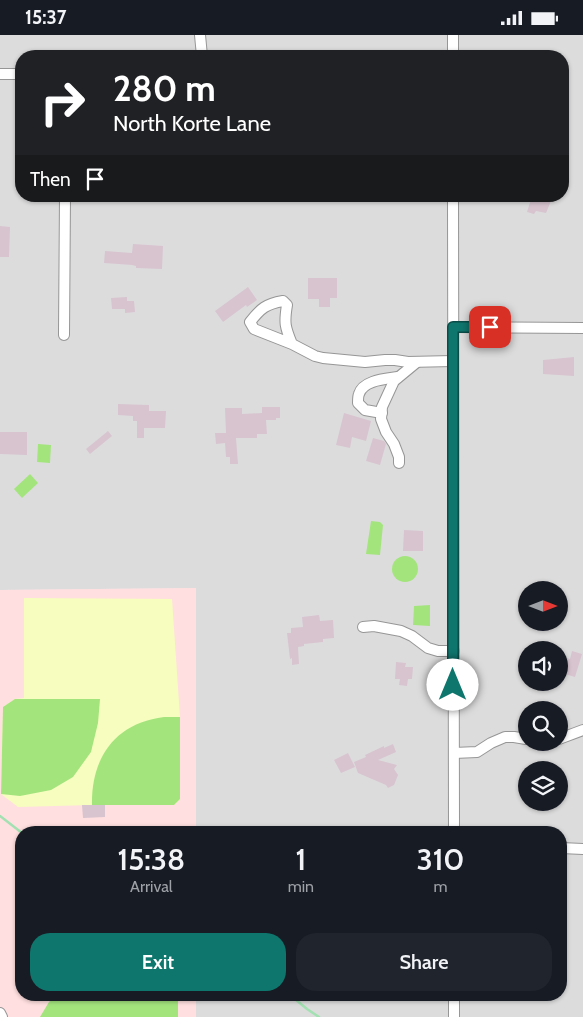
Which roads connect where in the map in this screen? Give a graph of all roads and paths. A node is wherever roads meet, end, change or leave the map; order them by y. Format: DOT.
graph roads {
  1 [pos="200,35"];
  2 [pos="453,35"];
  3 [pos="201,50"];
  4 [pos="453,50"];
  5 [pos="0,74"];
  6 [pos="15,74"];
  7 [pos="65,202"];
  8 [pos="453,202"];
  9 [pos="453,327"];
  10 [pos="583,328"];
  11 [pos="64,335"];
  12 [pos="292,344"];
  13 [pos="453,361"];
  14 [pos="417,362"];
  15 [pos="398,377"];
  16 [pos="382,413"];
  17 [pos="399,463"];
  18 [pos="363,627"];
  19 [pos="454,651"];
  20 [pos="583,730"];
  21 [pos="568,736"];
  22 [pos="518,738"];
  23 [pos="454,753"];
  24 [pos="454,826"];
  25 [pos="567,848"];
  26 [pos="583,849"];
  27 [pos="454,1001"];
  28 [pos="0,1013"];
  29 [pos="2,1017"];
  30 [pos="454,1017"];
  1 -- 3 [label="street"];
  2 -- 4 [label="street"];
  5 -- 6 [label="street"];
  7 -- 11 [label="street"];
  8 -- 9 [label="street"];
  9 -- 10 [label="street"];
  9 -- 13 [label="street"];
  12 -- 12 [label="street"];
  12 -- 14 [label="street"];
  13 -- 14 [label="street"];
  13 -- 19 [label="street"];
  14 -- 15 [label="street"];
  15 -- 16 [label="street"];
  15 -- 16 [label="street"];
  16 -- 17 [label="street"];
  18 -- 19 [label="street"];
  19 -- 23 [label="street"];
  20 -- 21 [label="street"];
  22 -- 23 [label="street"];
  23 -- 24 [label="street"];
  25 -- 26 [label="street"];
  27 -- 30 [label="street"];
  28 -- 29 [label="street"];
}
